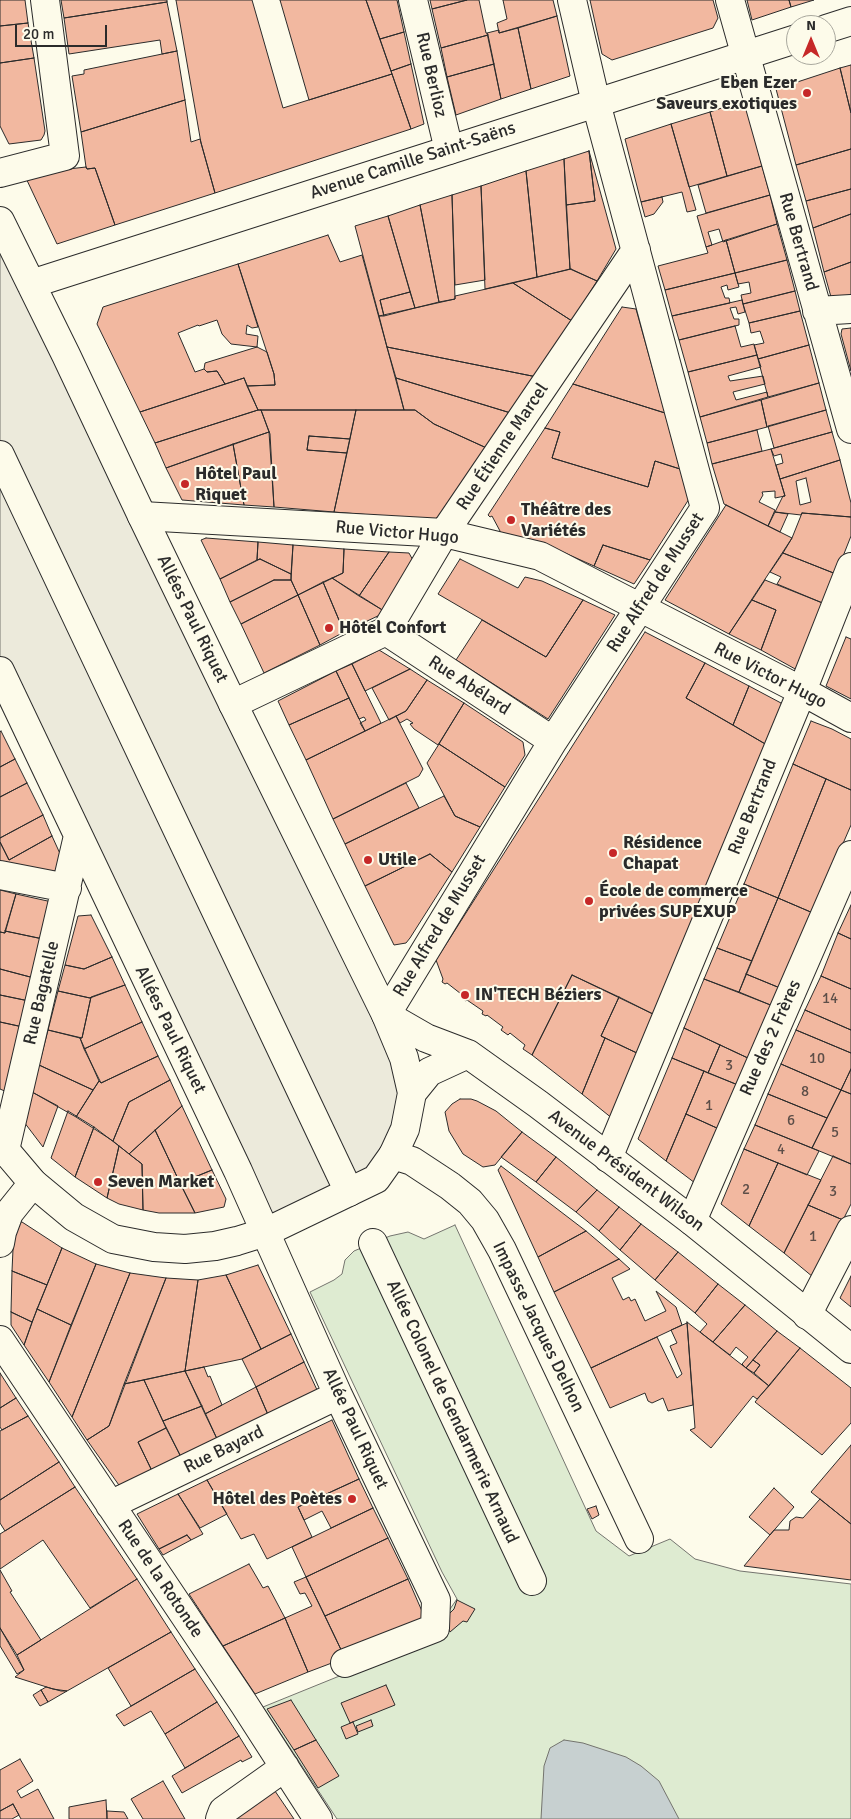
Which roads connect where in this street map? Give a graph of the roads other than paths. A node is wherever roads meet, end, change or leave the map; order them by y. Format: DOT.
graph roads {
  1 [pos="45,0"];
  2 [pos="413,0"];
  3 [pos="572,0"];
  4 [pos="730,0"];
  5 [pos="851,21"];
  6 [pos="836,26"];
  7 [pos="786,41"];
  8 [pos="746,55"];
  9 [pos="596,103"];
  10 [pos="449,150"];
  11 [pos="0,173"];
  12 [pos="0,221"];
  13 [pos="636,250"];
  14 [pos="31,284"];
  15 [pos="851,310"];
  16 [pos="817,311"];
  17 [pos="851,429"];
  18 [pos="0,455"];
  19 [pos="142,516"];
  20 [pos="444,533"];
  21 [pos="851,567"];
  22 [pos="640,609"];
  23 [pos="386,631"];
  24 [pos="0,671"];
  25 [pos="802,691"];
  26 [pos="233,704"];
  27 [pos="851,718"];
  28 [pos="552,741"];
  29 [pos="78,836"];
  30 [pos="851,856"];
  31 [pos="0,875"];
  32 [pos="67,888"];
  33 [pos="386,1016"];
  34 [pos="468,1054"];
  35 [pos="412,1093"];
  36 [pos="2,1147"];
  37 [pos="393,1155"];
  38 [pos="608,1158"];
  39 [pos="33,1184"];
  40 [pos="349,1192"];
  41 [pos="692,1221"];
  42 [pos="851,1230"];
  43 [pos="266,1232"];
  44 [pos="372,1243"];
  45 [pos="0,1244"];
  46 [pos="807,1315"];
  47 [pos="0,1340"];
  48 [pos="851,1349"];
  49 [pos="338,1395"];
  50 [pos="110,1505"];
  51 [pos="639,1539"];
  52 [pos="532,1581"];
  53 [pos="344,1663"];
  54 [pos="284,1767"];
  55 [pos="220,1819"];
  56 [pos="318,1819"];
  1 -- 11 [label="street"];
  2 -- 10 [label="street, Rue Berlioz"];
  3 -- 9 [label="street, Rue Alfred de Musset"];
  4 -- 8 [label="street, Rue Bertrand"];
  5 -- 6 [label="street"];
  7 -- 8 [label="street, Avenue Camille Saint-Saëns"];
  8 -- 9 [label="street, Avenue Camille Saint-Saëns"];
  8 -- 16 [label="street, Rue Bertrand"];
  9 -- 10 [label="street, Avenue Camille Saint-Saëns"];
  9 -- 13 [label="street, Rue Alfred de Musset"];
  10 -- 14 [label="street, Avenue Camille Saint-Saëns"];
  12 -- 14 [label="street, Allées Paul Riquet"];
  13 -- 20 [label="street, Rue Étienne Marcel"];
  13 -- 22 [label="street, Rue Alfred de Musset"];
  14 -- 19 [label="street, Allées Paul Riquet"];
  15 -- 16 [label="street"];
  16 -- 17 [label="street, Rue Bertrand"];
  18 -- 40 [label="street"];
  19 -- 20 [label="street, Rue Victor Hugo"];
  19 -- 26 [label="street, Allées Paul Riquet"];
  20 -- 22 [label="street, Rue Victor Hugo"];
  20 -- 23 [label="street, Rue Étienne Marcel"];
  21 -- 25 [label="street, Rue Bertrand"];
  22 -- 25 [label="street, Rue Victor Hugo"];
  22 -- 28 [label="street, Rue Alfred de Musset"];
  23 -- 26 [label="street"];
  23 -- 28 [label="street, Rue Abélard"];
  24 -- 29 [label="street, Allées Paul Riquet"];
  25 -- 27 [label="street, Rue Victor Hugo"];
  25 -- 38 [label="street, Rue Bertrand"];
  26 -- 33 [label="street, Allées Paul Riquet"];
  28 -- 33 [label="street, Rue Alfred de Musset"];
  29 -- 32 [label="street, Rue Bagatelle"];
  29 -- 43 [label="street, Allées Paul Riquet"];
  30 -- 41 [label="street, Rue des 2 Frères"];
  31 -- 32 [label="street"];
  32 -- 36 [label="street, Rue Bagatelle"];
  33 -- 34 [label="street, Avenue Président Wilson"];
  33 -- 35 [label="street"];
  34 -- 35 [label="street"];
  34 -- 38 [label="street, Avenue Président Wilson"];
  35 -- 37 [label="street"];
  36 -- 39 [label="street"];
  37 -- 40 [label="street"];
  37 -- 51 [label="street, Impasse Jacques Delhon"];
  38 -- 41 [label="street, Avenue Président Wilson"];
  39 -- 43 [label="street"];
  39 -- 45 [label="street"];
  40 -- 43 [label="street"];
  41 -- 46 [label="street, Avenue Président Wilson"];
  42 -- 46 [label="street"];
  43 -- 49 [label="street, Allée Paul Riquet"];
  44 -- 52 [label="street, Allée Colonel de Gendarmerie Arnaud"];
  46 -- 48 [label="street, Avenue Président Wilson"];
  47 -- 50 [label="street, Rue de la Rotonde"];
  49 -- 50 [label="street, Rue Bayard"];
  49 -- 53 [label="street, Allée Paul Riquet"];
  50 -- 54 [label="street, Rue de la Rotonde"];
  54 -- 55 [label="street"];
  54 -- 56 [label="street, Rue de la Rotonde"];
}
